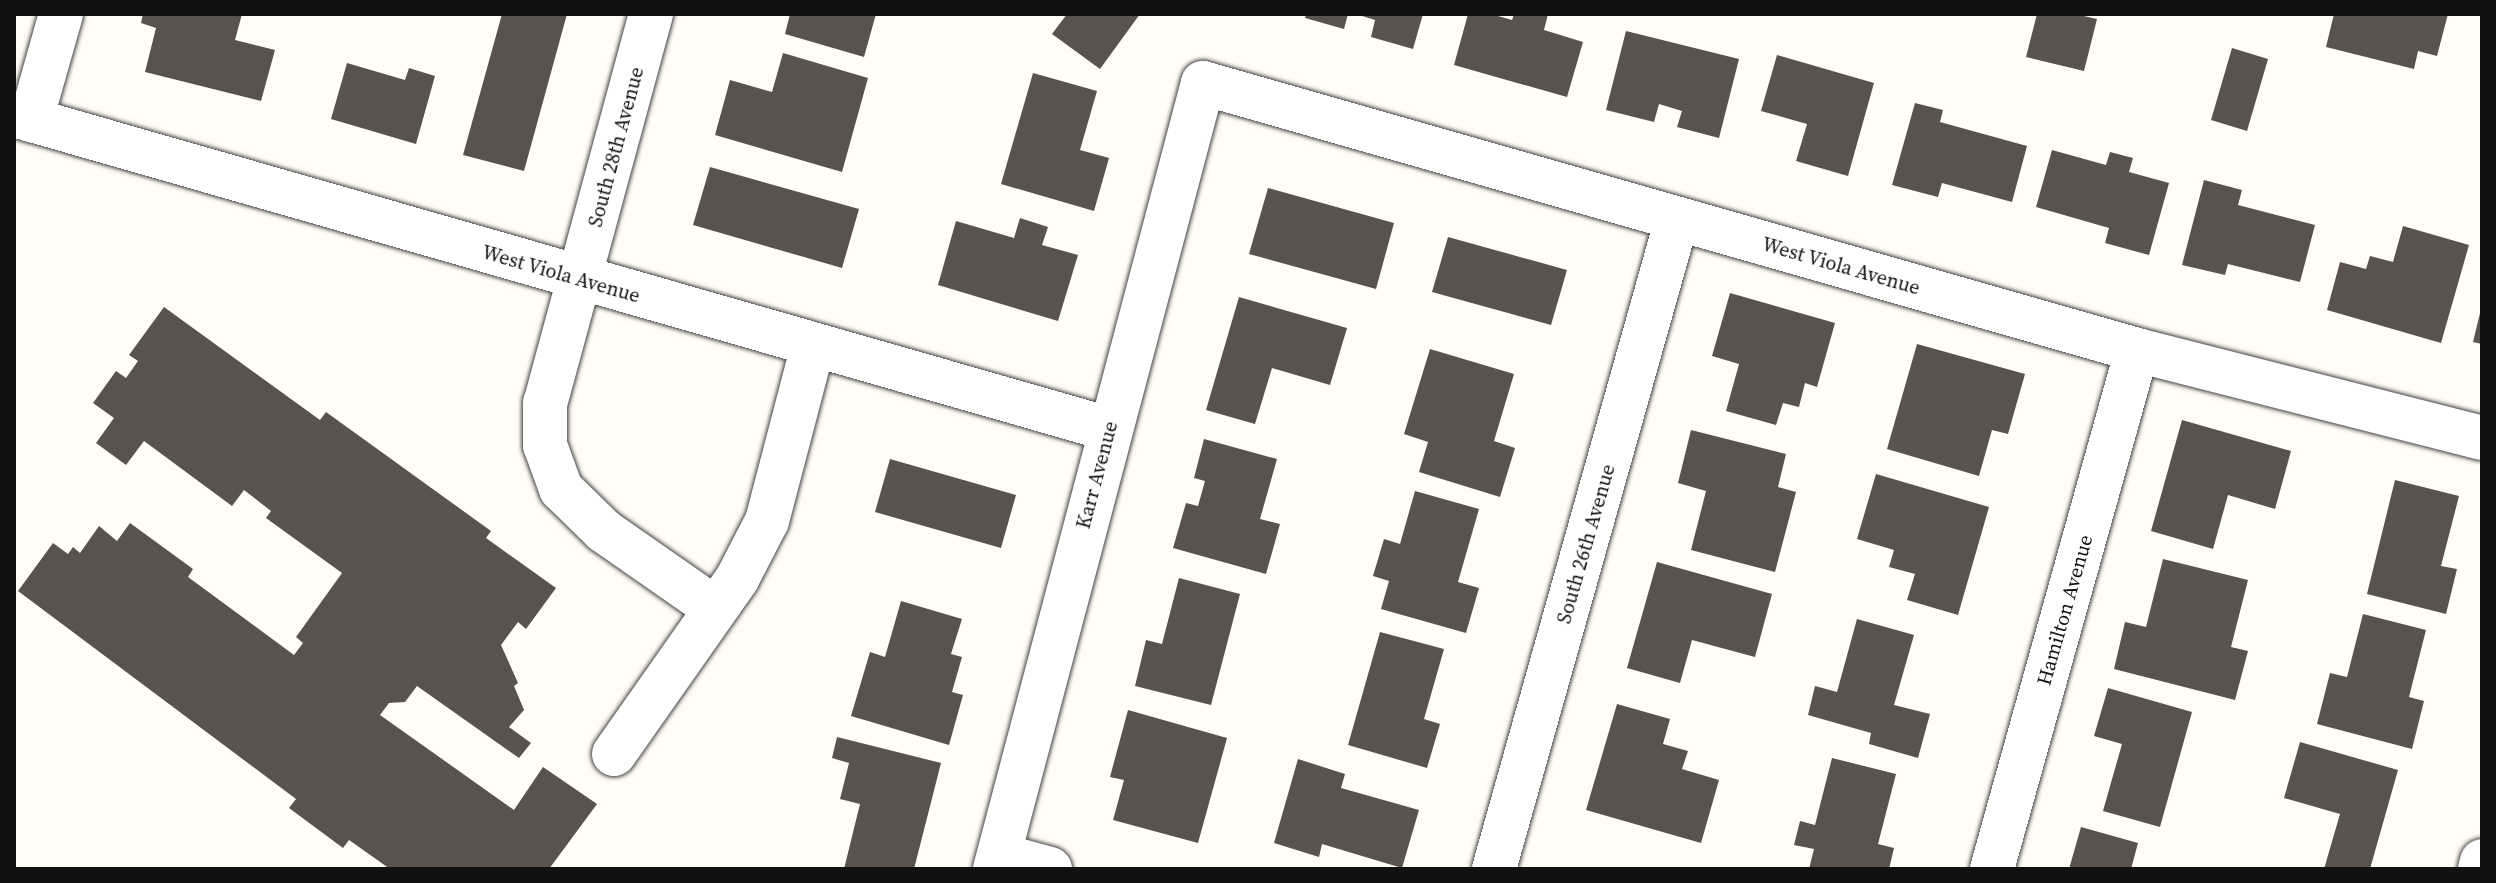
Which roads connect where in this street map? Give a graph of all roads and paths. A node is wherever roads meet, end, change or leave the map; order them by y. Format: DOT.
graph roads {
  1 [pos="61,14"];
  2 [pos="651,14"];
  3 [pos="1203,83"];
  4 [pos="23,118"];
  5 [pos="1677,219"];
  6 [pos="580,280"];
  7 [pos="813,346"];
  8 [pos="2137,350"];
  9 [pos="1109,429"];
  10 [pos="2482,438"];
  11 [pos="716,609"];
  12 [pos="614,754"];
  13 [pos="2482,861"];
  14 [pos="997,862"];
  15 [pos="1050,869"];
  16 [pos="1494,869"];
  17 [pos="1992,869"];
  18 [pos="2480,869"];
  1 -- 4 [label="street"];
  2 -- 6 [label="street, South 28th Avenue"];
  3 -- 5 [label="street, West Viola Avenue"];
  3 -- 9 [label="street, Karr Avenue"];
  4 -- 6 [label="street, West Viola Avenue"];
  5 -- 8 [label="street, West Viola Avenue"];
  5 -- 16 [label="street, South 26th Avenue"];
  6 -- 7 [label="street, West Viola Avenue"];
  6 -- 11 [label="street, South 28th Avenue"];
  7 -- 9 [label="street, West Viola Avenue"];
  7 -- 11 [label="street"];
  8 -- 10 [label="street, West Viola Avenue"];
  8 -- 17 [label="street, Hamilton Avenue"];
  9 -- 14 [label="street, Karr Avenue"];
  11 -- 12 [label="street"];
  13 -- 18 [label="street"];
  14 -- 15 [label="street"];
}
